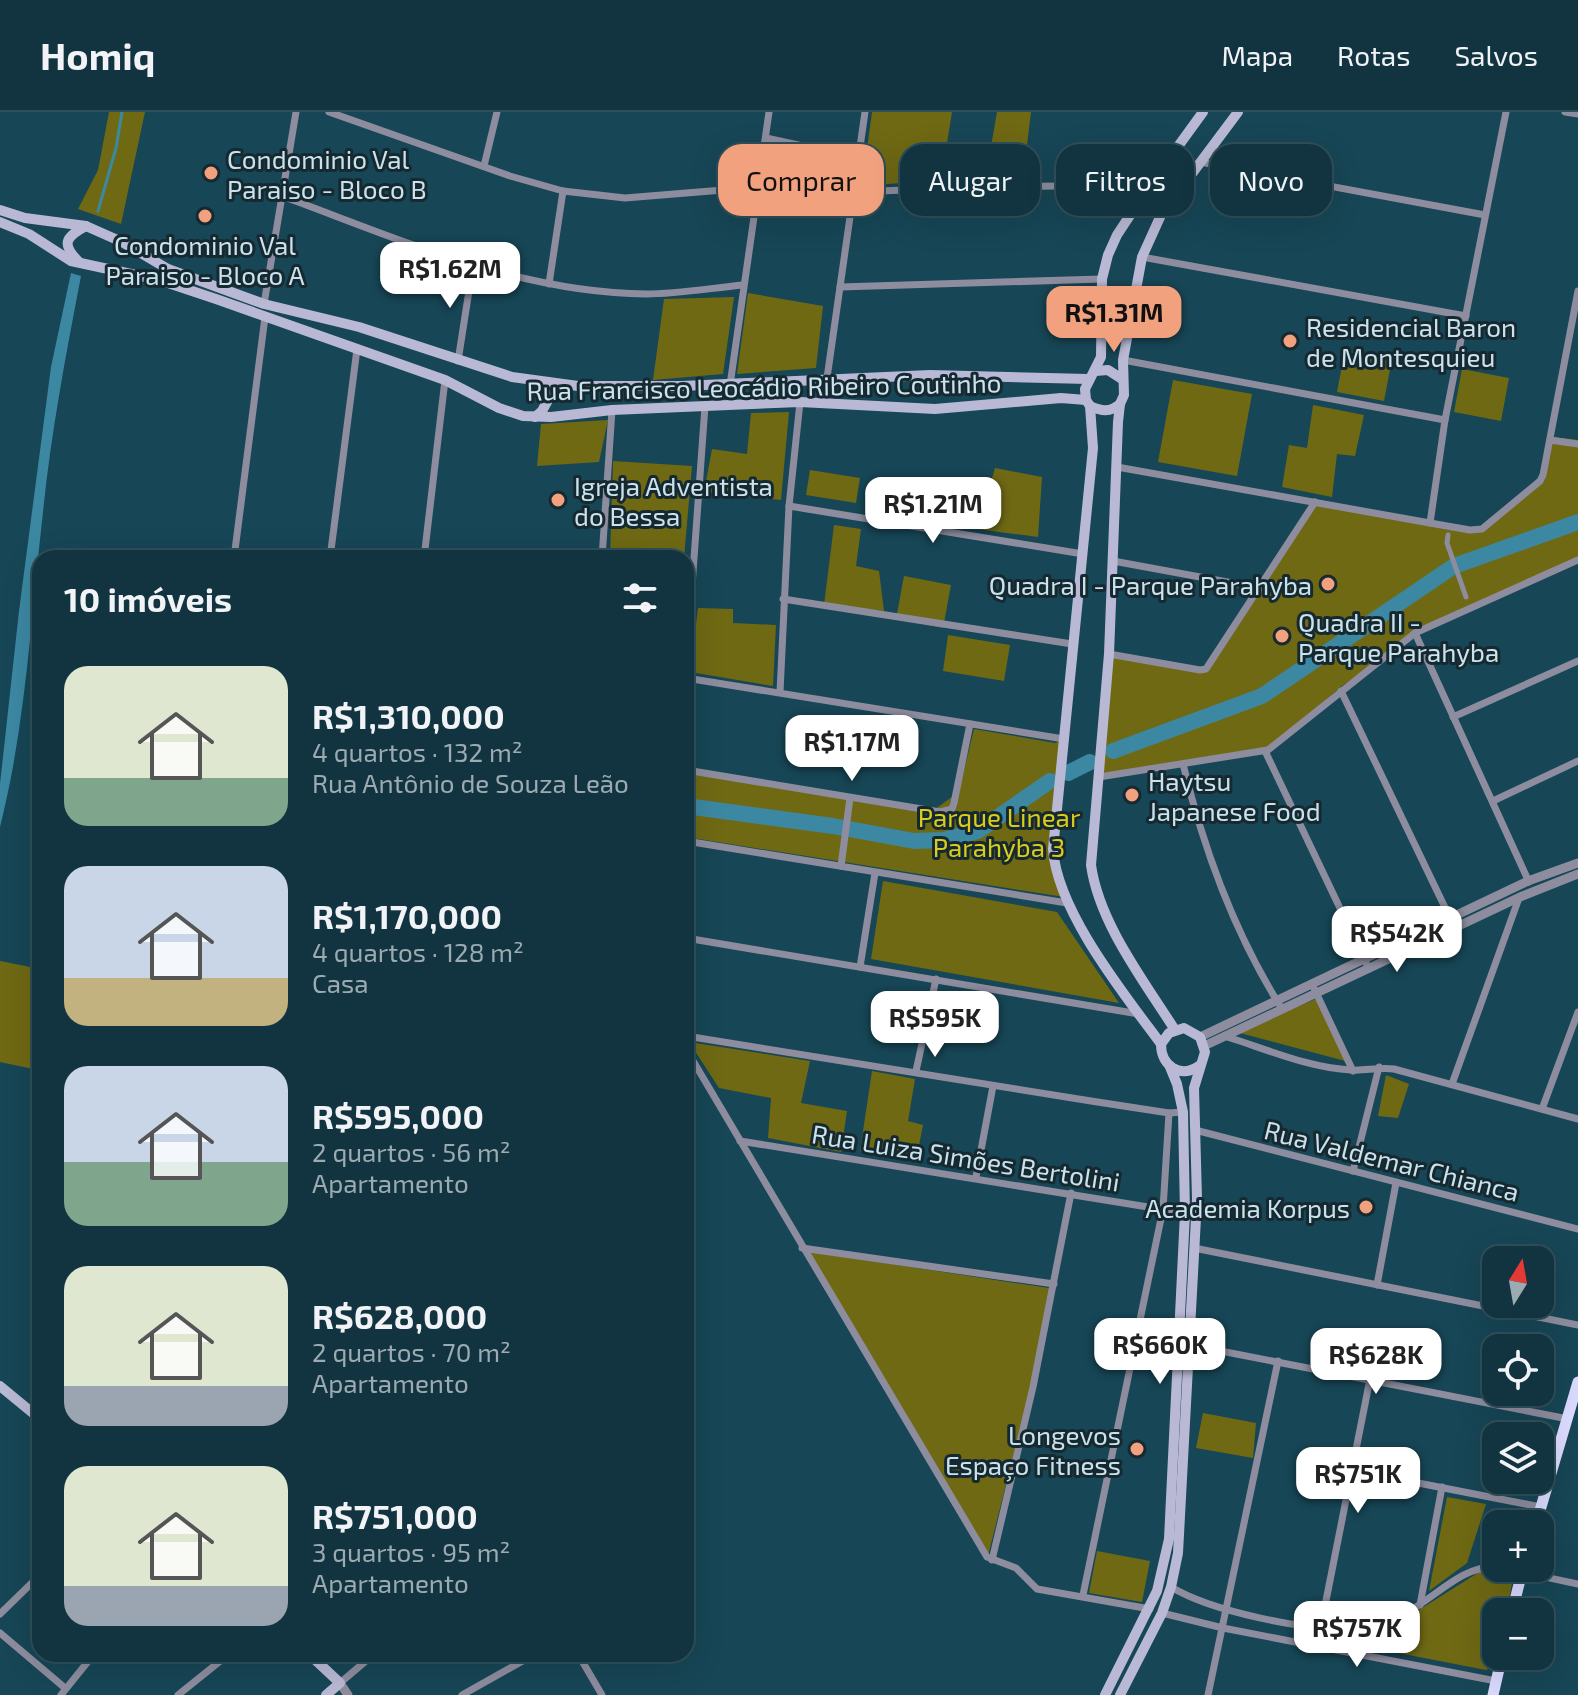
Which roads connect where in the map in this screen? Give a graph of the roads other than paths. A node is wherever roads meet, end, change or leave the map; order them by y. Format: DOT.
graph roads {
  1 [pos="329,112"];
  2 [pos="497,112"];
  3 [pos="769,112"];
  4 [pos="865,112"];
  5 [pos="1203,112"];
  6 [pos="1238,112"];
  7 [pos="1506,112"];
  8 [pos="1565,112"];
  9 [pos="1578,114"];
  10 [pos="291,118"];
  11 [pos="766,138"];
  12 [pos="765,144"];
  13 [pos="794,144"];
  14 [pos="860,144"];
  15 [pos="1180,144"];
  16 [pos="1200,162"];
  17 [pos="484,166"];
  18 [pos="1056,186"];
  19 [pos="718,190"];
  20 [pos="563,191"];
  21 [pos="884,191"];
  22 [pos="277,204"];
  23 [pos="0,210"];
  24 [pos="1485,215"];
  25 [pos="755,216"];
  26 [pos="850,216"];
  27 [pos="1130,216"];
  28 [pos="0,222"];
  29 [pos="86,226"];
  30 [pos="1142,257"];
  31 [pos="80,263"];
  32 [pos="473,265"];
  33 [pos="1102,279"];
  34 [pos="549,284"];
  35 [pos="743,285"];
  36 [pos="840,287"];
  37 [pos="1578,291"];
  38 [pos="264,304"];
  39 [pos="1466,316"];
  40 [pos="265,317"];
  41 [pos="357,349"];
  42 [pos="1123,360"];
  43 [pos="458,361"];
  44 [pos="1092,375"];
  45 [pos="827,378"];
  46 [pos="1122,379"];
  47 [pos="445,380"];
  48 [pos="541,382"];
  49 [pos="730,385"];
  50 [pos="800,402"];
  51 [pos="1088,403"];
  52 [pos="1120,404"];
  53 [pos="705,406"];
  54 [pos="612,410"];
  55 [pos="535,417"];
  56 [pos="1445,420"];
  57 [pos="1550,440"];
  58 [pos="1578,444"];
  59 [pos="1117,467"];
  60 [pos="1315,502"];
  61 [pos="789,506"];
  62 [pos="1430,523"];
  63 [pos="1448,535"];
  64 [pos="235,550"];
  65 [pos="331,550"];
  66 [pos="425,550"];
  67 [pos="603,550"];
  68 [pos="1083,554"];
  69 [pos="694,558"];
  70 [pos="1578,560"];
  71 [pos="1113,561"];
  72 [pos="1260,588"];
  73 [pos="1466,597"];
  74 [pos="783,599"];
  75 [pos="1415,633"];
  76 [pos="1072,644"];
  77 [pos="1109,654"];
  78 [pos="1578,661"];
  79 [pos="694,679"];
  80 [pos="1341,691"];
  81 [pos="780,692"];
  82 [pos="1453,717"];
  83 [pos="970,724"];
  84 [pos="1064,739"];
  85 [pos="1265,751"];
  86 [pos="1578,761"];
  87 [pos="1183,764"];
  88 [pos="694,771"];
  89 [pos="1099,777"];
  90 [pos="850,798"];
  91 [pos="1493,801"];
  92 [pos="694,842"];
  93 [pos="1578,863"];
  94 [pos="841,866"];
  95 [pos="875,873"];
  96 [pos="1578,874"];
  97 [pos="1528,881"];
  98 [pos="1533,891"];
  99 [pos="1520,897"];
  100 [pos="1067,903"];
  101 [pos="1452,924"];
  102 [pos="694,939"];
  103 [pos="1366,964"];
  104 [pos="860,967"];
  105 [pos="936,979"];
  106 [pos="1314,989"];
  107 [pos="1279,1005"];
  108 [pos="1578,1012"];
  109 [pos="1139,1014"];
  110 [pos="1175,1030"];
  111 [pos="1224,1036"];
  112 [pos="694,1037"];
  113 [pos="1202,1041"];
  114 [pos="1161,1044"];
  115 [pos="694,1063"];
  116 [pos="1169,1065"];
  117 [pos="1199,1066"];
  118 [pos="1379,1067"];
  119 [pos="916,1071"];
  120 [pos="1353,1071"];
  121 [pos="1452,1084"];
  122 [pos="993,1086"];
  123 [pos="1542,1109"];
  124 [pos="1183,1112"];
  125 [pos="1169,1113"];
  126 [pos="1578,1119"];
  127 [pos="1195,1130"];
  128 [pos="740,1141"];
  129 [pos="1353,1171"];
  130 [pos="976,1177"];
  131 [pos="1396,1183"];
  132 [pos="1071,1193"];
  133 [pos="1163,1209"];
  134 [pos="1185,1213"];
  135 [pos="1578,1229"];
  136 [pos="802,1248"];
  137 [pos="1194,1248"];
  138 [pos="1054,1284"];
  139 [pos="1377,1285"];
  140 [pos="1578,1325"];
  141 [pos="1190,1345"];
  142 [pos="1278,1361"];
  143 [pos="1370,1379"];
  144 [pos="1578,1382"];
  145 [pos="0,1386"];
  146 [pos="32,1412"];
  147 [pos="1568,1419"];
  148 [pos="1352,1470"];
  149 [pos="1442,1487"];
  150 [pos="1541,1507"];
  151 [pos="1540,1510"];
  152 [pos="992,1560"];
  153 [pos="1482,1567"];
  154 [pos="1554,1578"];
  155 [pos="32,1583"];
  156 [pos="1578,1584"];
  157 [pos="1171,1587"];
  158 [pos="1083,1595"];
  159 [pos="1420,1605"];
  160 [pos="1150,1609"];
  161 [pos="1227,1609"];
  162 [pos="1162,1613"];
  163 [pos="0,1614"];
  164 [pos="1320,1627"];
  165 [pos="1223,1628"];
  166 [pos="0,1633"];
  167 [pos="1317,1646"];
  168 [pos="87,1662"];
  169 [pos="219,1662"];
  170 [pos="318,1662"];
  171 [pos="365,1662"];
  172 [pos="521,1662"];
  173 [pos="583,1662"];
  174 [pos="1499,1670"];
  175 [pos="1496,1681"];
  176 [pos="340,1683"];
  177 [pos="63,1691"];
  178 [pos="178,1695"];
  179 [pos="326,1695"];
  180 [pos="348,1695"];
  181 [pos="462,1695"];
  182 [pos="602,1695"];
  183 [pos="1105,1695"];
  184 [pos="1120,1695"];
  185 [pos="1208,1695"];
  186 [pos="1493,1695"];
  1 -- 17 [label="street"];
  2 -- 17 [label="street"];
  3 -- 11 [label="street"];
  4 -- 14 [label="street"];
  5 -- 15 [label="main road"];
  6 -- 16 [label="main road"];
  7 -- 24 [label="street"];
  8 -- 9 [label="street"];
  10 -- 22 [label="street"];
  11 -- 12 [label="street"];
  11 -- 13 [label="street"];
  16 -- 24 [label="street"];
  16 -- 30 [label="main road"];
  17 -- 20 [label="street"];
  18 -- 21 [label="street"];
  19 -- 20 [label="street"];
  20 -- 34 [label="street"];
  22 -- 32 [label="street"];
  22 -- 38 [label="street"];
  23 -- 29 [label="main road, Rua Francisco Leocádio Ribeiro Coutinho"];
  24 -- 39 [label="street"];
  25 -- 35 [label="street"];
  26 -- 36 [label="street"];
  27 -- 33 [label="main road"];
  28 -- 31 [label="main road, Rua Francisco Leocádio Ribeiro Coutinho"];
  29 -- 31 [label="main road"];
  29 -- 38 [label="main road, Rua Francisco Leocádio Ribeiro Coutinho"];
  30 -- 39 [label="street"];
  30 -- 42 [label="main road"];
  31 -- 40 [label="main road, Rua Francisco Leocádio Ribeiro Coutinho"];
  32 -- 34 [label="street"];
  32 -- 43 [label="street"];
  33 -- 36 [label="street"];
  33 -- 44 [label="main road"];
  34 -- 35 [label="street"];
  35 -- 49 [label="street"];
  36 -- 45 [label="street"];
  37 -- 57 [label="street"];
  38 -- 43 [label="main road, Rua Francisco Leocádio Ribeiro Coutinho"];
  39 -- 56 [label="street"];
  40 -- 41 [label="main road, Rua Francisco Leocádio Ribeiro Coutinho"];
  40 -- 64 [label="street"];
  41 -- 47 [label="main road, Rua Francisco Leocádio Ribeiro Coutinho"];
  41 -- 65 [label="street"];
  42 -- 46 [label="main road"];
  42 -- 56 [label="street"];
  43 -- 48 [label="main road, Rua Francisco Leocádio Ribeiro Coutinho"];
  44 -- 45 [label="main road, Rua Francisco Leocádio Ribeiro Coutinho"];
  44 -- 46 [label="main road"];
  44 -- 51 [label="main road"];
  45 -- 49 [label="main road, Rua Francisco Leocádio Ribeiro Coutinho"];
  46 -- 52 [label="main road"];
  47 -- 55 [label="main road, Rua Francisco Leocádio Ribeiro Coutinho"];
  47 -- 66 [label="street"];
  48 -- 49 [label="main road, Rua Francisco Leocádio Ribeiro Coutinho"];
  48 -- 55 [label="main road"];
  50 -- 51 [label="main road, Rua Francisco Leocádio Ribeiro Coutinho"];
  50 -- 53 [label="main road, Rua Francisco Leocádio Ribeiro Coutinho"];
  50 -- 61 [label="street"];
  51 -- 52 [label="main road"];
  51 -- 68 [label="main road"];
  52 -- 59 [label="main road"];
  53 -- 54 [label="main road, Rua Francisco Leocádio Ribeiro Coutinho"];
  53 -- 69 [label="street"];
  54 -- 55 [label="main road, Rua Francisco Leocádio Ribeiro Coutinho"];
  54 -- 67 [label="street"];
  56 -- 62 [label="street"];
  57 -- 58 [label="street"];
  57 -- 62 [label="street"];
  59 -- 60 [label="street"];
  59 -- 71 [label="main road"];
  60 -- 62 [label="street"];
  60 -- 72 [label="street"];
  61 -- 68 [label="street"];
  61 -- 74 [label="street"];
  63 -- 73 [label="street"];
  68 -- 76 [label="main road"];
  70 -- 75 [label="street"];
  71 -- 72 [label="street"];
  71 -- 77 [label="main road"];
  72 -- 77 [label="street"];
  74 -- 76 [label="street"];
  74 -- 81 [label="street"];
  75 -- 80 [label="street"];
  75 -- 82 [label="street"];
  76 -- 84 [label="main road"];
  77 -- 89 [label="main road"];
  78 -- 82 [label="street"];
  79 -- 81 [label="street"];
  80 -- 85 [label="street"];
  80 -- 101 [label="street"];
  81 -- 83 [label="street"];
  82 -- 91 [label="street"];
  83 -- 84 [label="street"];
  83 -- 90 [label="street"];
  84 -- 100 [label="main road"];
  85 -- 87 [label="street"];
  85 -- 103 [label="street"];
  86 -- 91 [label="street"];
  87 -- 89 [label="street"];
  87 -- 107 [label="street"];
  88 -- 90 [label="street"];
  89 -- 110 [label="main road"];
  90 -- 94 [label="street"];
  91 -- 97 [label="street"];
  92 -- 94 [label="street"];
  93 -- 97 [label="street"];
  94 -- 95 [label="street"];
  95 -- 100 [label="street"];
  95 -- 104 [label="street"];
  96 -- 98 [label="street"];
  97 -- 98 [label="street"];
  97 -- 101 [label="street"];
  98 -- 99 [label="street"];
  99 -- 101 [label="street"];
  99 -- 121 [label="street"];
  100 -- 109 [label="main road"];
  101 -- 103 [label="street"];
  102 -- 104 [label="street"];
  103 -- 106 [label="street"];
  104 -- 105 [label="street"];
  105 -- 109 [label="street"];
  105 -- 119 [label="street"];
  106 -- 107 [label="street"];
  106 -- 120 [label="street"];
  107 -- 111 [label="street"];
  107 -- 113 [label="street"];
  108 -- 123 [label="street"];
  109 -- 114 [label="main road"];
  110 -- 113 [label="main road"];
  110 -- 114 [label="main road"];
  111 -- 113 [label="street"];
  111 -- 120 [label="street"];
  112 -- 119 [label="street"];
  113 -- 117 [label="main road"];
  114 -- 116 [label="main road"];
  115 -- 128 [label="street"];
  116 -- 117 [label="main road"];
  116 -- 124 [label="main road"];
  117 -- 127 [label="main road"];
  118 -- 120 [label="street"];
  118 -- 121 [label="street"];
  118 -- 129 [label="street"];
  119 -- 122 [label="street"];
  121 -- 123 [label="street"];
  122 -- 125 [label="street"];
  122 -- 130 [label="street"];
  123 -- 126 [label="street"];
  124 -- 125 [label="street"];
  124 -- 134 [label="main road"];
  125 -- 133 [label="street"];
  127 -- 129 [label="street, Rua Valdemar Chianca"];
  127 -- 137 [label="main road"];
  128 -- 130 [label="street, Rua Luiza Simões Bertolini"];
  128 -- 136 [label="street"];
  129 -- 131 [label="street, Rua Valdemar Chianca"];
  130 -- 132 [label="street, Rua Luiza Simões Bertolini"];
  131 -- 135 [label="street, Rua Valdemar Chianca"];
  131 -- 139 [label="street"];
  132 -- 133 [label="street, Rua Luiza Simões Bertolini"];
  132 -- 138 [label="street"];
  133 -- 134 [label="street, Rua Luiza Simões Bertolini"];
  133 -- 158 [label="street"];
  134 -- 160 [label="main road"];
  136 -- 138 [label="street"];
  136 -- 152 [label="street"];
  137 -- 139 [label="street"];
  137 -- 141 [label="main road"];
  138 -- 152 [label="street"];
  139 -- 140 [label="street"];
  141 -- 142 [label="street"];
  141 -- 157 [label="main road"];
  142 -- 143 [label="street"];
  142 -- 161 [label="street"];
  143 -- 147 [label="street"];
  143 -- 148 [label="street"];
  144 -- 147 [label="main road"];
  145 -- 146 [label="main road"];
  147 -- 150 [label="main road"];
  148 -- 149 [label="street"];
  148 -- 164 [label="street"];
  149 -- 150 [label="street"];
  149 -- 159 [label="street"];
  150 -- 151 [label="main road"];
  152 -- 158 [label="street"];
  153 -- 159 [label="street"];
  154 -- 156 [label="street"];
  155 -- 163 [label="street"];
  157 -- 161 [label="street"];
  157 -- 162 [label="main road"];
  158 -- 160 [label="street"];
  159 -- 164 [label="street"];
  160 -- 183 [label="main road"];
  161 -- 164 [label="street"];
  161 -- 165 [label="street"];
  162 -- 165 [label="street"];
  162 -- 184 [label="main road"];
  164 -- 167 [label="street"];
  165 -- 167 [label="street"];
  165 -- 185 [label="street"];
  166 -- 177 [label="street"];
  167 -- 175 [label="street"];
  168 -- 177 [label="street"];
  169 -- 178 [label="street"];
  170 -- 176 [label="main road"];
  171 -- 176 [label="street"];
  172 -- 181 [label="street"];
  173 -- 182 [label="street"];
  174 -- 175 [label="main road"];
  175 -- 186 [label="main road"];
  176 -- 179 [label="main road"];
  176 -- 180 [label="street"];
}
